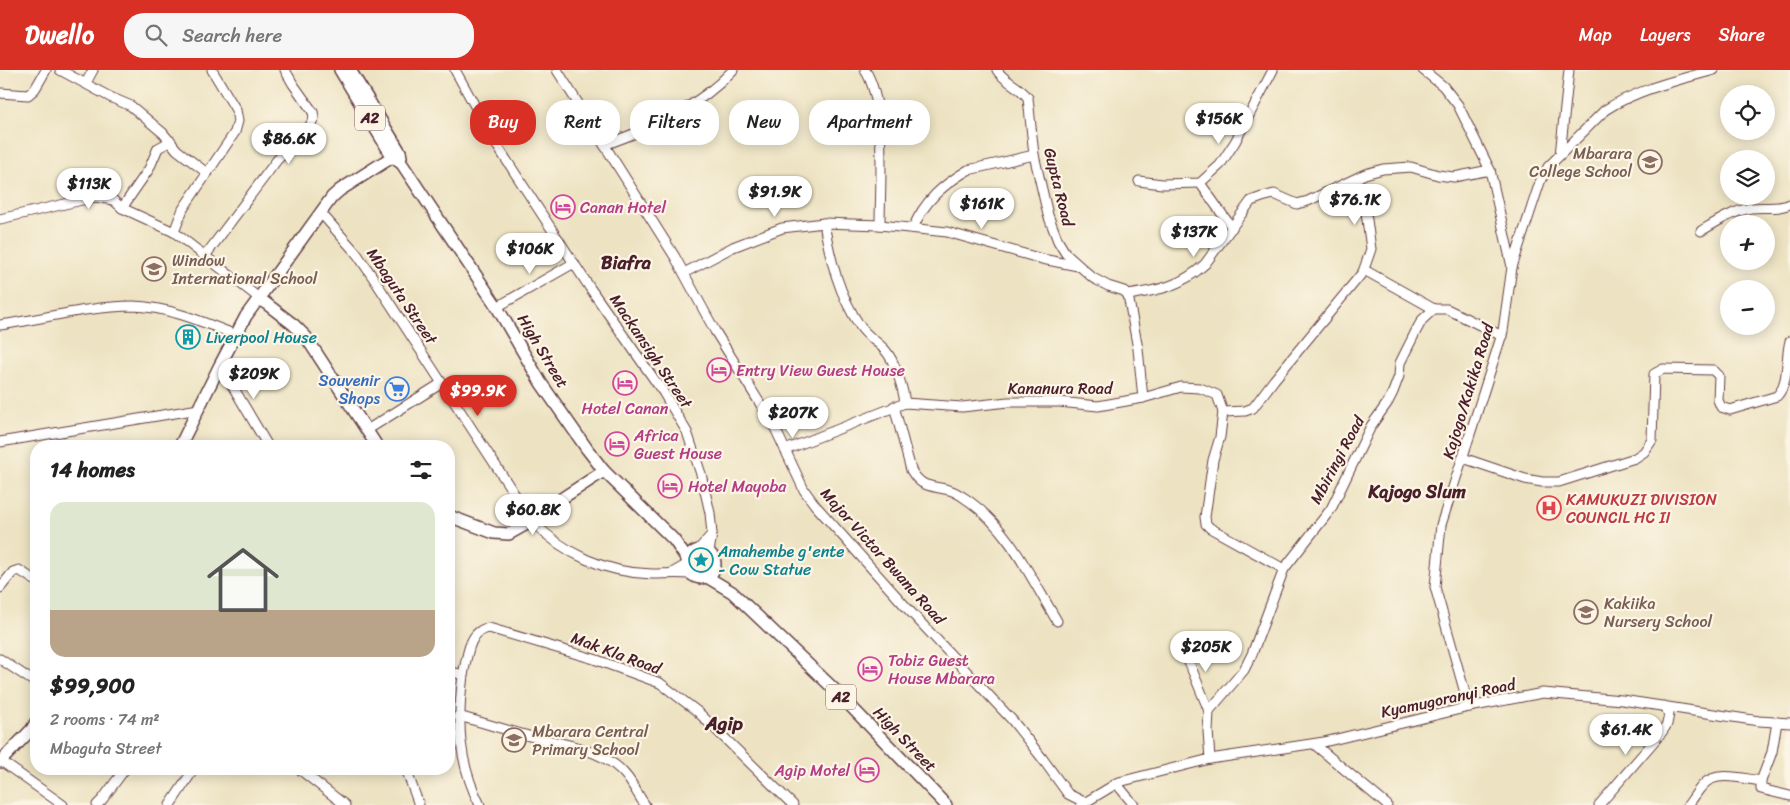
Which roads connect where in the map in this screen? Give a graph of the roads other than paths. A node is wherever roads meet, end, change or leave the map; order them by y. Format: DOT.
graph roads {
  1 [pos="46,70"];
  2 [pos="60,70"];
  3 [pos="92,70"];
  4 [pos="212,70"];
  5 [pos="285,70"];
  6 [pos="340,70"];
  7 [pos="350,70"];
  8 [pos="455,70"];
  9 [pos="557,70"];
  10 [pos="733,70"];
  11 [pos="865,70"];
  12 [pos="997,70"];
  13 [pos="1274,70"];
  14 [pos="1423,70"];
  15 [pos="1569,70"];
  16 [pos="1714,70"];
  17 [pos="86,83"];
  18 [pos="0,93"];
  19 [pos="576,100"];
  20 [pos="620,139"];
  21 [pos="171,141"];
  22 [pos="604,145"];
  23 [pos="396,154"];
  24 [pos="1034,155"];
  25 [pos="1560,155"];
  26 [pos="1490,170"];
  27 [pos="207,173"];
  28 [pos="1356,179"];
  29 [pos="1139,181"];
  30 [pos="1200,183"];
  31 [pos="1790,204"];
  32 [pos="122,208"];
  33 [pos="321,213"];
  34 [pos="0,219"];
  35 [pos="824,223"];
  36 [pos="880,225"];
  37 [pos="913,228"];
  38 [pos="1232,228"];
  39 [pos="1700,231"];
  40 [pos="174,232"];
  41 [pos="205,256"];
  42 [pos="574,263"];
  43 [pos="1078,266"];
  44 [pos="1512,267"];
  45 [pos="1362,272"];
  46 [pos="684,273"];
  47 [pos="1128,294"];
  48 [pos="258,298"];
  49 [pos="498,307"];
  50 [pos="1434,309"];
  51 [pos="0,325"];
  52 [pos="236,335"];
  53 [pos="1502,336"];
  54 [pos="1790,341"];
  55 [pos="220,365"];
  56 [pos="442,383"];
  57 [pos="1143,398"];
  58 [pos="905,403"];
  59 [pos="894,406"];
  60 [pos="199,409"];
  61 [pos="1223,412"];
  62 [pos="367,430"];
  63 [pos="183,440"];
  64 [pos="264,440"];
  65 [pos="373,440"];
  66 [pos="0,442"];
  67 [pos="785,450"];
  68 [pos="1463,458"];
  69 [pos="604,471"];
  70 [pos="455,518"];
  71 [pos="532,521"];
  72 [pos="694,558"];
  73 [pos="715,563"];
  74 [pos="1284,569"];
  75 [pos="30,577"];
  76 [pos="707,577"];
  77 [pos="0,588"];
  78 [pos="732,592"];
  79 [pos="1057,621"];
  80 [pos="1181,643"];
  81 [pos="0,659"];
  82 [pos="455,673"];
  83 [pos="463,675"];
  84 [pos="30,679"];
  85 [pos="1664,706"];
  86 [pos="1469,707"];
  87 [pos="1209,711"];
  88 [pos="458,716"];
  89 [pos="1777,722"];
  90 [pos="1790,723"];
  91 [pos="30,731"];
  92 [pos="1314,744"];
  93 [pos="1210,759"];
  94 [pos="1,761"];
  95 [pos="121,775"];
  96 [pos="190,775"];
  97 [pos="307,775"];
  98 [pos="408,775"];
  99 [pos="1761,781"];
  100 [pos="1116,783"];
  101 [pos="1790,796"];
  102 [pos="1082,804"];
  103 [pos="62,805"];
  104 [pos="96,805"];
  105 [pos="170,805"];
  106 [pos="345,805"];
  107 [pos="419,805"];
  108 [pos="480,805"];
  109 [pos="645,805"];
  110 [pos="793,805"];
  111 [pos="946,805"];
  112 [pos="1134,805"];
  113 [pos="1387,805"];
  114 [pos="1599,805"];
  115 [pos="1688,805"];
  1 -- 18 [label="street"];
  2 -- 17 [label="street"];
  3 -- 17 [label="street"];
  4 -- 27 [label="street"];
  5 -- 41 [label="street"];
  6 -- 23 [label="main road, High Street / A2"];
  7 -- 23 [label="main road, High Street / A2"];
  8 -- 42 [label="street, Mackansigh Street"];
  9 -- 19 [label="street, Major Victor Bwana Road"];
  10 -- 20 [label="street"];
  11 -- 36 [label="street"];
  12 -- 24 [label="street, Gupta Road"];
  13 -- 30 [label="street"];
  14 -- 26 [label="street, Kajogo/Kakika Road"];
  15 -- 25 [label="street"];
  16 -- 25 [label="street"];
  17 -- 21 [label="street"];
  21 -- 27 [label="street"];
  21 -- 32 [label="street"];
  22 -- 46 [label="street, Major Victor Bwana Road"];
  23 -- 33 [label="main road"];
  23 -- 49 [label="main road, High Street / A2"];
  24 -- 37 [label="street"];
  24 -- 43 [label="street, Gupta Road"];
  25 -- 44 [label="street"];
  26 -- 28 [label="street"];
  26 -- 44 [label="street, Kajogo/Kakika Road"];
  27 -- 40 [label="street"];
  28 -- 38 [label="street"];
  28 -- 45 [label="street"];
  29 -- 30 [label="street"];
  30 -- 38 [label="street"];
  31 -- 39 [label="street"];
  32 -- 34 [label="street"];
  32 -- 40 [label="street"];
  33 -- 48 [label="main road"];
  33 -- 56 [label="street, Mbaguta Street"];
  35 -- 36 [label="street"];
  35 -- 46 [label="street"];
  35 -- 58 [label="street"];
  36 -- 37 [label="street"];
  37 -- 43 [label="street"];
  38 -- 47 [label="street"];
  40 -- 41 [label="street"];
  41 -- 48 [label="street"];
  42 -- 49 [label="street"];
  42 -- 72 [label="street, Mackansigh Street"];
  43 -- 47 [label="street, Gupta Road"];
  44 -- 53 [label="street, Kajogo/Kakika Road"];
  45 -- 50 [label="street"];
  45 -- 61 [label="street"];
  46 -- 67 [label="street, Major Victor Bwana Road"];
  47 -- 57 [label="street"];
  48 -- 52 [label="main road"];
  48 -- 62 [label="main road"];
  49 -- 69 [label="main road, High Street / A2"];
  50 -- 53 [label="street"];
  50 -- 74 [label="street, Mbiringi Road"];
  51 -- 52 [label="street"];
  52 -- 55 [label="main road"];
  53 -- 68 [label="street, Kajogo/Kakika Road"];
  54 -- 68 [label="street"];
  55 -- 60 [label="main road"];
  55 -- 64 [label="street"];
  56 -- 62 [label="street"];
  56 -- 71 [label="street, Mbaguta Street"];
  57 -- 58 [label="street, Kananura Road"];
  57 -- 61 [label="street, Kananura Road"];
  58 -- 59 [label="street, Kananura Road"];
  59 -- 67 [label="street, Kananura Road"];
  59 -- 79 [label="street"];
  60 -- 63 [label="main road"];
  60 -- 66 [label="street"];
  61 -- 74 [label="street"];
  62 -- 65 [label="main road"];
  67 -- 102 [label="street, Major Victor Bwana Road"];
  68 -- 86 [label="street, Kajogo/Kakika Road"];
  69 -- 71 [label="main road"];
  69 -- 72 [label="main road, High Street / A2"];
  70 -- 71 [label="main road"];
  71 -- 72 [label="street, Mbaguta Street"];
  72 -- 73 [label="main road, A2"];
  72 -- 76 [label="main road, A2"];
  73 -- 76 [label="main road"];
  73 -- 78 [label="main road, High Street / A2"];
  74 -- 87 [label="street, Mbiringi Road"];
  75 -- 77 [label="street"];
  76 -- 78 [label="main road, High Street / A2"];
  78 -- 111 [label="main road, High Street / A2"];
  80 -- 87 [label="street"];
  81 -- 84 [label="street"];
  82 -- 83 [label="street"];
  83 -- 88 [label="street, Mak Kla Road"];
  83 -- 110 [label="street, Mak Kla Road"];
  85 -- 86 [label="street, Kyamugoranyi Road"];
  85 -- 89 [label="street, Kyamugoranyi Road"];
  85 -- 114 [label="street"];
  86 -- 92 [label="street, Kyamugoranyi Road"];
  87 -- 93 [label="street"];
  88 -- 108 [label="street, Mak Kla Road"];
  88 -- 109 [label="street"];
  89 -- 90 [label="street, Kyamugoranyi Road"];
  89 -- 99 [label="street"];
  91 -- 94 [label="main road"];
  92 -- 93 [label="street, Kyamugoranyi Road"];
  92 -- 113 [label="street"];
  93 -- 100 [label="street, Kyamugoranyi Road"];
  94 -- 103 [label="street"];
  95 -- 104 [label="street"];
  96 -- 105 [label="street"];
  97 -- 106 [label="street"];
  98 -- 107 [label="street"];
  99 -- 101 [label="street"];
  99 -- 115 [label="street"];
  100 -- 102 [label="street, Kyamugoranyi Road"];
  100 -- 112 [label="street"];
}
